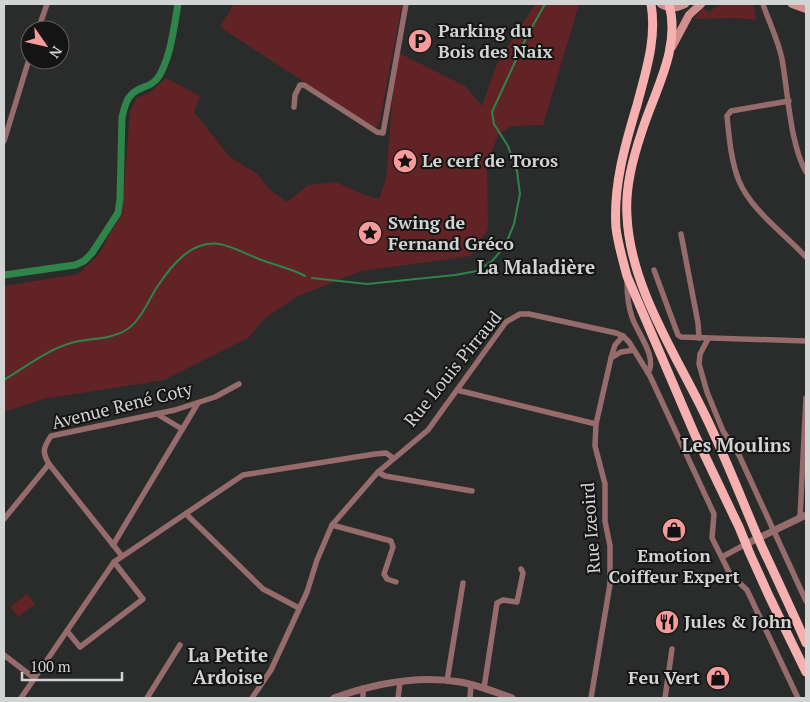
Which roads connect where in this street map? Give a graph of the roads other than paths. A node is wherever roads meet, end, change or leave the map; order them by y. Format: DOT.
graph roads {
  1 [pos="47,4"];
  2 [pos="406,4"];
  3 [pos="651,4"];
  4 [pos="661,4"];
  5 [pos="685,4"];
  6 [pos="701,4"];
  7 [pos="763,4"];
  8 [pos="792,4"];
  9 [pos="670,6"];
  10 [pos="806,9"];
  11 [pos="41,20"];
  12 [pos="670,52"];
  13 [pos="26,70"];
  14 [pos="789,101"];
  15 [pos="294,107"];
  16 [pos="4,141"];
  17 [pos="806,172"];
  18 [pos="681,234"];
  19 [pos="806,257"];
  20 [pos="654,270"];
  21 [pos="628,276"];
  22 [pos="623,336"];
  23 [pos="699,338"];
  24 [pos="708,339"];
  25 [pos="806,341"];
  26 [pos="634,350"];
  27 [pos="611,358"];
  28 [pos="649,374"];
  29 [pos="239,384"];
  30 [pos="457,390"];
  31 [pos="806,398"];
  32 [pos="198,403"];
  33 [pos="157,414"];
  34 [pos="596,424"];
  35 [pos="182,430"];
  36 [pos="393,458"];
  37 [pos="49,464"];
  38 [pos="378,472"];
  39 [pos="472,491"];
  40 [pos="186,514"];
  41 [pos="803,517"];
  42 [pos="4,520"];
  43 [pos="332,525"];
  44 [pos="774,530"];
  45 [pos="759,538"];
  46 [pos="746,544"];
  47 [pos="113,545"];
  48 [pos="122,556"];
  49 [pos="722,557"];
  50 [pos="114,562"];
  51 [pos="521,569"];
  52 [pos="396,582"];
  53 [pos="463,583"];
  54 [pos="806,601"];
  55 [pos="299,608"];
  56 [pos="67,631"];
  57 [pos="806,643"];
  58 [pos="180,645"];
  59 [pos="672,650"];
  60 [pos="4,655"];
  61 [pos="806,672"];
  62 [pos="34,678"];
  63 [pos="447,681"];
  64 [pos="400,682"];
  65 [pos="471,684"];
  66 [pos="363,688"];
  67 [pos="484,688"];
  68 [pos="21,698"];
  69 [pos="147,698"];
  70 [pos="252,698"];
  71 [pos="334,698"];
  72 [pos="363,698"];
  73 [pos="398,698"];
  74 [pos="470,698"];
  75 [pos="512,698"];
  76 [pos="591,698"];
  77 [pos="665,698"];
  78 [pos="798,698"];
  1 -- 11 [label="street"];
  2 -- 15 [label="street"];
  3 -- 21 [label="main road"];
  4 -- 9 [label="main road"];
  5 -- 9 [label="main road"];
  6 -- 12 [label="main road"];
  7 -- 14 [label="street"];
  8 -- 10 [label="main road"];
  9 -- 12 [label="main road"];
  12 -- 45 [label="main road"];
  13 -- 16 [label="street"];
  14 -- 17 [label="street"];
  14 -- 19 [label="street"];
  18 -- 23 [label="street"];
  20 -- 23 [label="street"];
  21 -- 28 [label="street"];
  21 -- 46 [label="main road"];
  22 -- 26 [label="street"];
  22 -- 27 [label="street, Rue Izeoird"];
  22 -- 30 [label="street, Rue Louis Pirraud"];
  23 -- 24 [label="street"];
  24 -- 25 [label="street"];
  24 -- 44 [label="street"];
  26 -- 27 [label="street"];
  26 -- 28 [label="street"];
  27 -- 34 [label="street, Rue Izeoird"];
  28 -- 49 [label="street"];
  29 -- 32 [label="street, Avenue René Coty"];
  30 -- 34 [label="street"];
  30 -- 36 [label="street, Rue Louis Pirraud"];
  31 -- 41 [label="street"];
  32 -- 33 [label="street, Avenue René Coty"];
  32 -- 35 [label="street"];
  33 -- 35 [label="street"];
  33 -- 37 [label="street, Avenue René Coty"];
  34 -- 76 [label="street, Rue Izeoird"];
  35 -- 47 [label="street"];
  36 -- 38 [label="street, Rue Louis Pirraud"];
  36 -- 40 [label="street"];
  37 -- 42 [label="street"];
  37 -- 47 [label="street"];
  38 -- 39 [label="street"];
  38 -- 43 [label="street, Rue Louis Pirraud"];
  40 -- 48 [label="street"];
  40 -- 55 [label="street"];
  41 -- 44 [label="street"];
  43 -- 52 [label="street"];
  43 -- 55 [label="street, Rue Louis Pirraud"];
  44 -- 45 [label="street"];
  44 -- 54 [label="street"];
  45 -- 46 [label="street"];
  45 -- 57 [label="main road"];
  46 -- 49 [label="street"];
  46 -- 61 [label="main road"];
  47 -- 48 [label="street"];
  48 -- 50 [label="street"];
  49 -- 78 [label="street"];
  50 -- 56 [label="street"];
  50 -- 56 [label="street"];
  51 -- 67 [label="street"];
  53 -- 63 [label="street"];
  55 -- 70 [label="street, Rue Louis Pirraud"];
  56 -- 62 [label="street"];
  58 -- 69 [label="street"];
  59 -- 77 [label="street"];
  60 -- 62 [label="street"];
  62 -- 68 [label="street"];
  63 -- 64 [label="street"];
  63 -- 65 [label="street"];
  64 -- 66 [label="street"];
  64 -- 73 [label="street"];
  65 -- 67 [label="street"];
  65 -- 74 [label="street"];
  66 -- 71 [label="street"];
  66 -- 72 [label="street"];
  67 -- 75 [label="street"];
}
